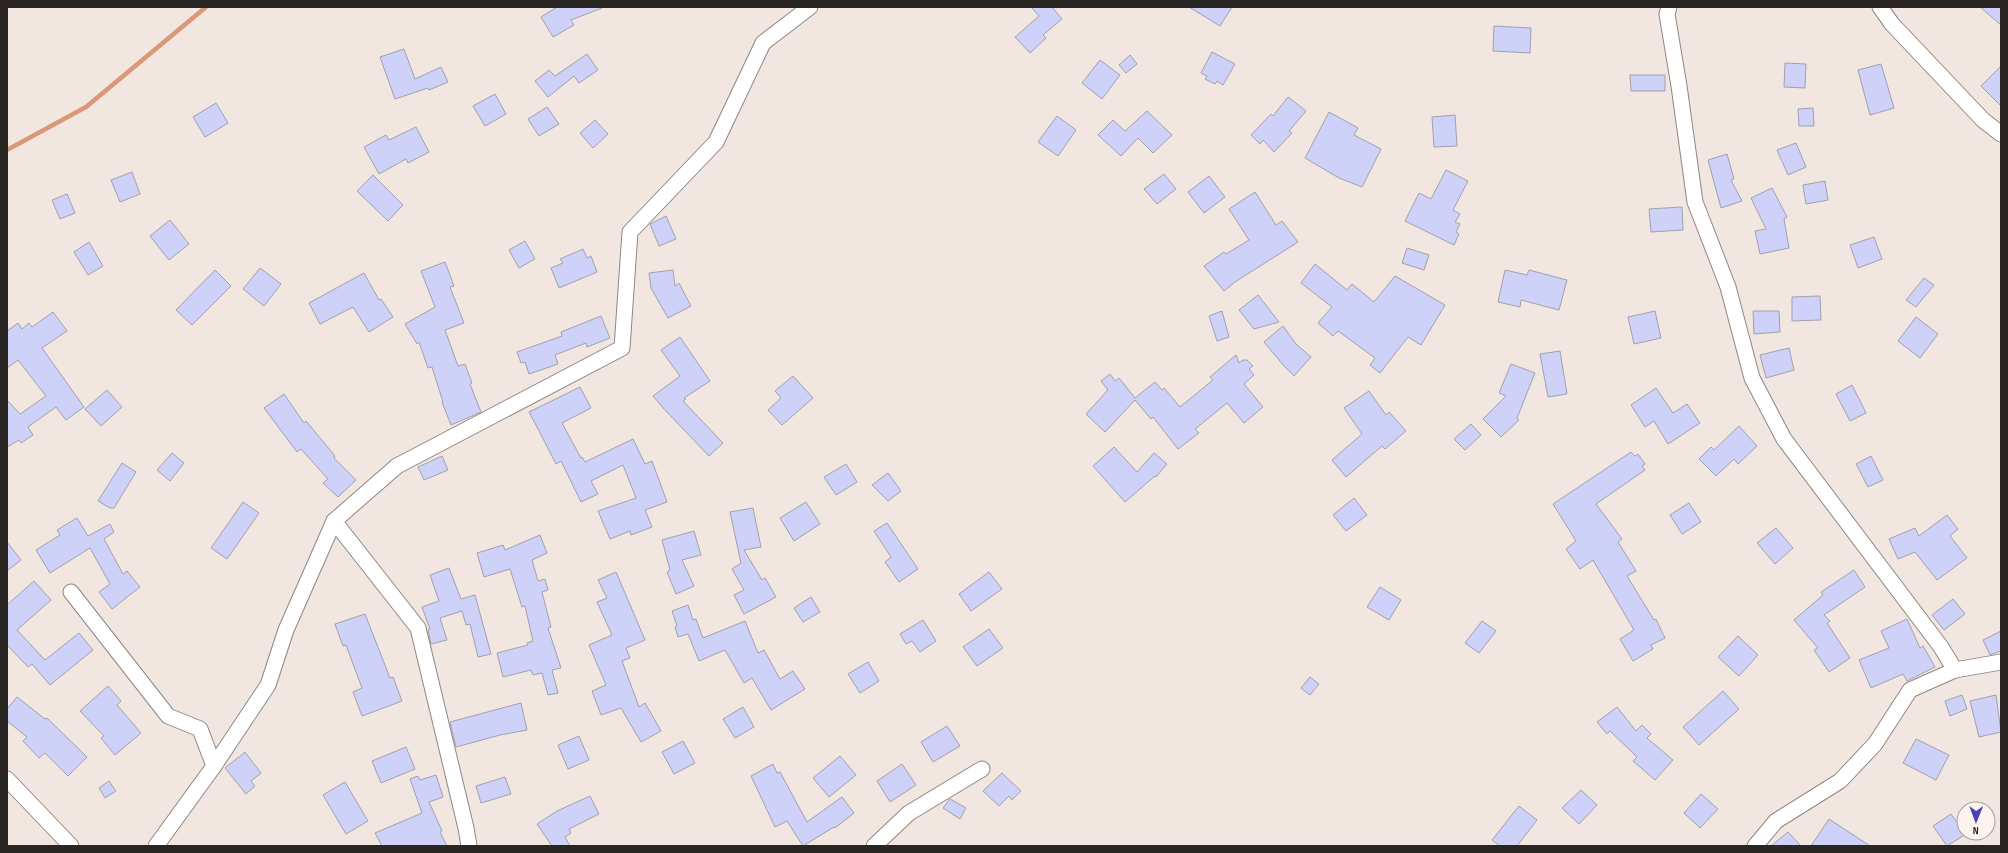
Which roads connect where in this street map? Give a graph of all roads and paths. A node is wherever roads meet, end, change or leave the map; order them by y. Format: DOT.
graph roads {
  1 [pos="810,7"];
  2 [pos="1669,7"];
  3 [pos="1880,7"];
  4 [pos="2001,134"];
  5 [pos="334,521"];
  6 [pos="71,592"];
  7 [pos="2001,662"];
  8 [pos="1955,670"];
  9 [pos="214,766"];
  10 [pos="982,769"];
  11 [pos="7,779"];
  12 [pos="70,846"];
  13 [pos="156,846"];
  14 [pos="469,846"];
  15 [pos="874,846"];
  16 [pos="1756,846"];
  1 -- 5 [label="street"];
  2 -- 8 [label="street"];
  3 -- 4 [label="street"];
  5 -- 9 [label="street"];
  5 -- 14 [label="street"];
  6 -- 9 [label="street"];
  7 -- 8 [label="street"];
  8 -- 16 [label="street"];
  9 -- 13 [label="street"];
  10 -- 15 [label="street"];
  11 -- 12 [label="street"];
}
